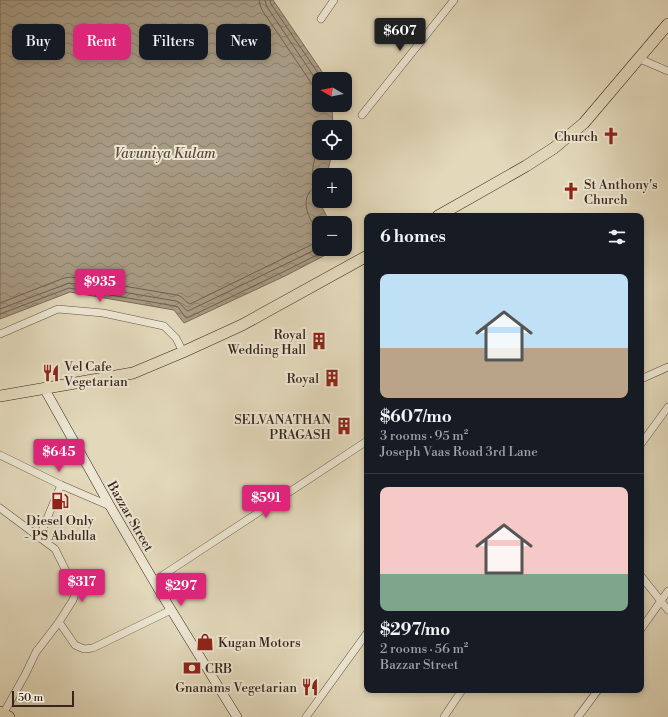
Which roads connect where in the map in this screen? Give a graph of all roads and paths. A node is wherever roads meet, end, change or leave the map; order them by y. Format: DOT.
graph roads {
  1 [pos="334,0"];
  2 [pos="454,0"];
  3 [pos="321,19"];
  4 [pos="668,24"];
  5 [pos="640,59"];
  6 [pos="668,71"];
  7 [pos="362,115"];
  8 [pos="443,213"];
  9 [pos="364,258"];
  10 [pos="0,334"];
  11 [pos="183,352"];
  12 [pos="668,367"];
  13 [pos="644,378"];
  14 [pos="44,388"];
  15 [pos="0,396"];
  16 [pos="668,407"];
  17 [pos="644,440"];
  18 [pos="364,443"];
  19 [pos="0,455"];
  20 [pos="61,485"];
  21 [pos="110,506"];
  22 [pos="0,508"];
  23 [pos="39,538"];
  24 [pos="644,580"];
  25 [pos="154,581"];
  26 [pos="668,591"];
  27 [pos="661,601"];
  28 [pos="171,610"];
  29 [pos="668,610"];
  30 [pos="59,622"];
  31 [pos="644,625"];
  32 [pos="364,637"];
  33 [pos="460,693"];
  34 [pos="596,693"];
  35 [pos="4,714"];
  36 [pos="237,717"];
  37 [pos="306,717"];
  38 [pos="444,717"];
  39 [pos="578,717"];
  1 -- 3 [label="street"];
  2 -- 7 [label="street"];
  4 -- 5 [label="highway"];
  5 -- 6 [label="street"];
  5 -- 8 [label="highway"];
  9 -- 11 [label="highway"];
  10 -- 11 [label="street"];
  11 -- 14 [label="highway"];
  12 -- 13 [label="street"];
  14 -- 15 [label="highway"];
  14 -- 21 [label="main road, Bazzar Street"];
  16 -- 17 [label="street"];
  18 -- 25 [label="street"];
  19 -- 20 [label="street"];
  20 -- 21 [label="street"];
  20 -- 23 [label="street"];
  21 -- 25 [label="main road, Bazzar Street"];
  22 -- 23 [label="street"];
  23 -- 30 [label="street"];
  24 -- 27 [label="street"];
  25 -- 28 [label="main road, Bazzar Street"];
  26 -- 27 [label="street"];
  27 -- 29 [label="street"];
  27 -- 31 [label="street"];
  28 -- 30 [label="street"];
  28 -- 36 [label="main road, Bazzar Street"];
  30 -- 35 [label="street"];
  32 -- 37 [label="street"];
  33 -- 38 [label="street"];
  34 -- 39 [label="street"];
}
